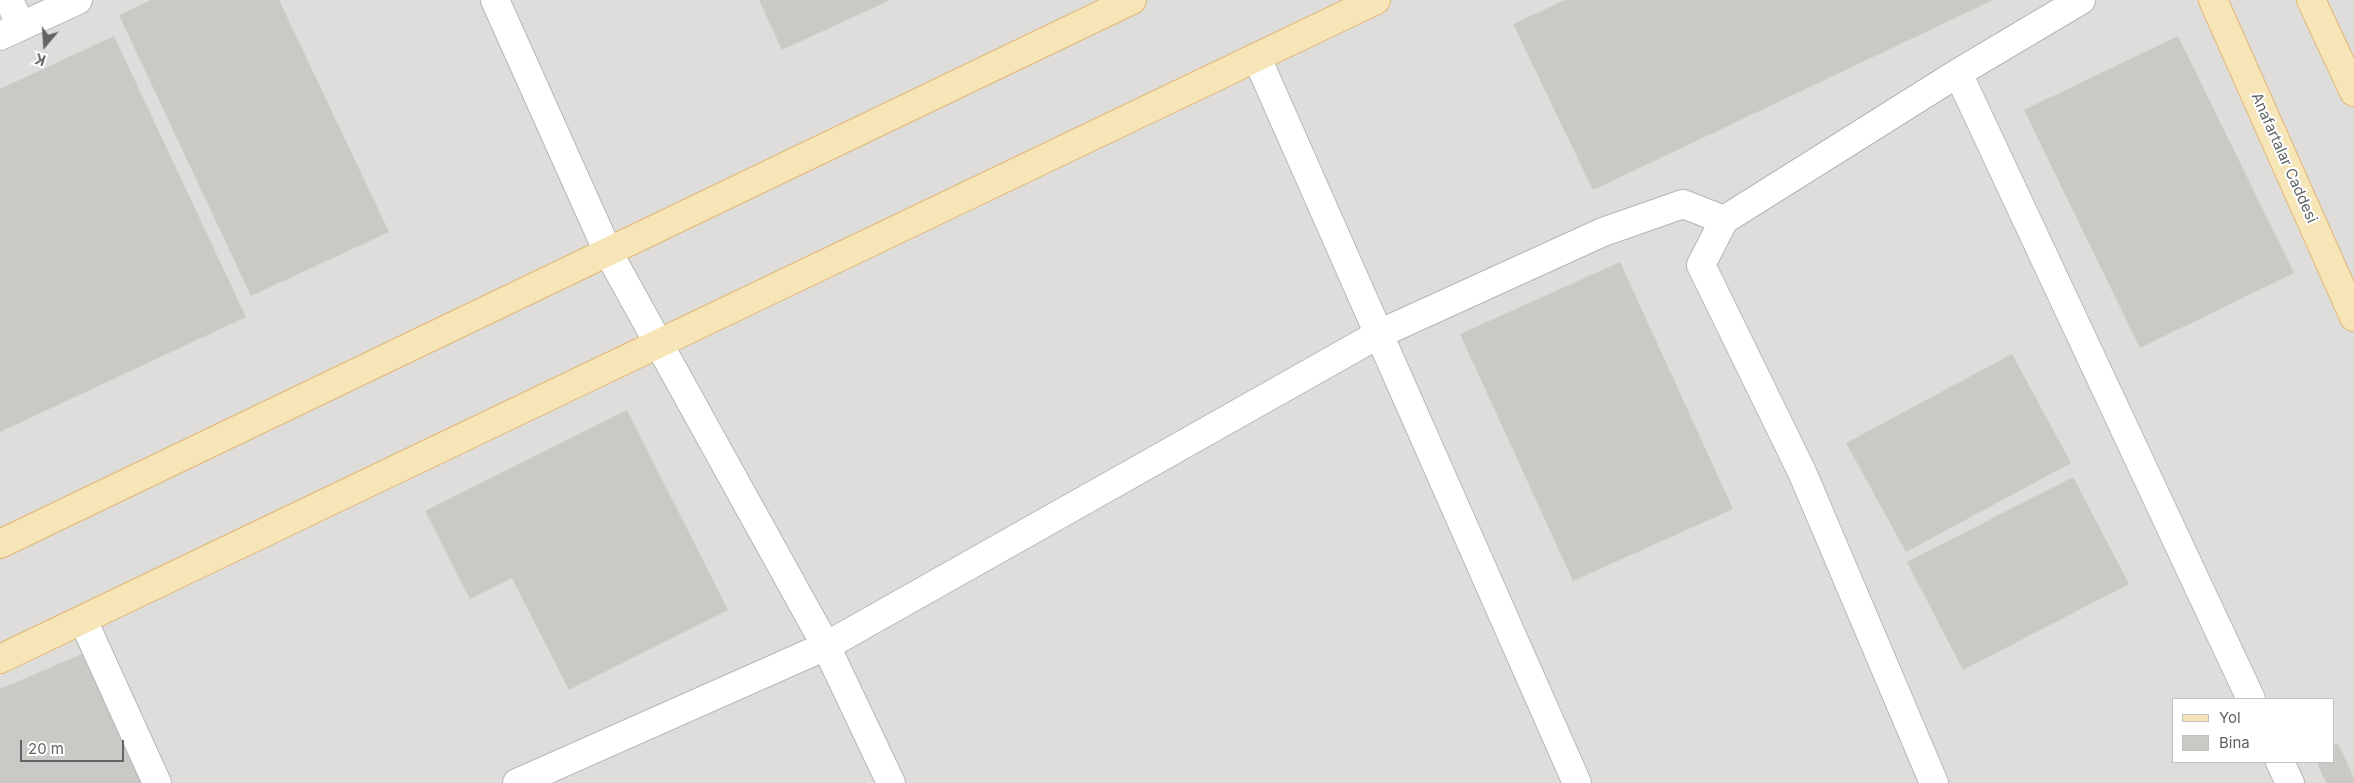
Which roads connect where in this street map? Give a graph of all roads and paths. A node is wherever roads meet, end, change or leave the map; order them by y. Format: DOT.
graph roads {
  1 [pos="9,0"];
  2 [pos="78,0"];
  3 [pos="495,0"];
  4 [pos="1132,0"];
  5 [pos="1376,0"];
  6 [pos="2081,0"];
  7 [pos="2214,0"];
  8 [pos="2312,0"];
  9 [pos="11,31"];
  10 [pos="1257,58"];
  11 [pos="1958,73"];
  12 [pos="2354,92"];
  13 [pos="1724,220"];
  14 [pos="608,252"];
  15 [pos="2354,317"];
  16 [pos="1379,334"];
  17 [pos="659,345"];
  18 [pos="0,544"];
  19 [pos="83,620"];
  20 [pos="826,646"];
  21 [pos="0,659"];
  22 [pos="2251,698"];
  23 [pos="2280,763"];
  24 [pos="157,783"];
  25 [pos="517,783"];
  26 [pos="891,783"];
  27 [pos="1577,783"];
  28 [pos="1934,783"];
  29 [pos="2290,783"];
  1 -- 9 [label="street"];
  2 -- 9 [label="street"];
  3 -- 14 [label="street"];
  4 -- 14 [label="main road"];
  5 -- 10 [label="main road"];
  6 -- 11 [label="street"];
  7 -- 15 [label="main road, Anafartalar Caddesi"];
  8 -- 12 [label="main road"];
  10 -- 16 [label="street"];
  10 -- 17 [label="main road"];
  11 -- 13 [label="street"];
  11 -- 22 [label="street"];
  13 -- 16 [label="street"];
  13 -- 28 [label="street"];
  14 -- 17 [label="street"];
  14 -- 18 [label="main road"];
  16 -- 20 [label="street"];
  16 -- 27 [label="street"];
  17 -- 19 [label="main road"];
  17 -- 20 [label="street"];
  19 -- 21 [label="main road"];
  19 -- 24 [label="street"];
  20 -- 25 [label="street"];
  20 -- 26 [label="street"];
  23 -- 29 [label="street"];
}
